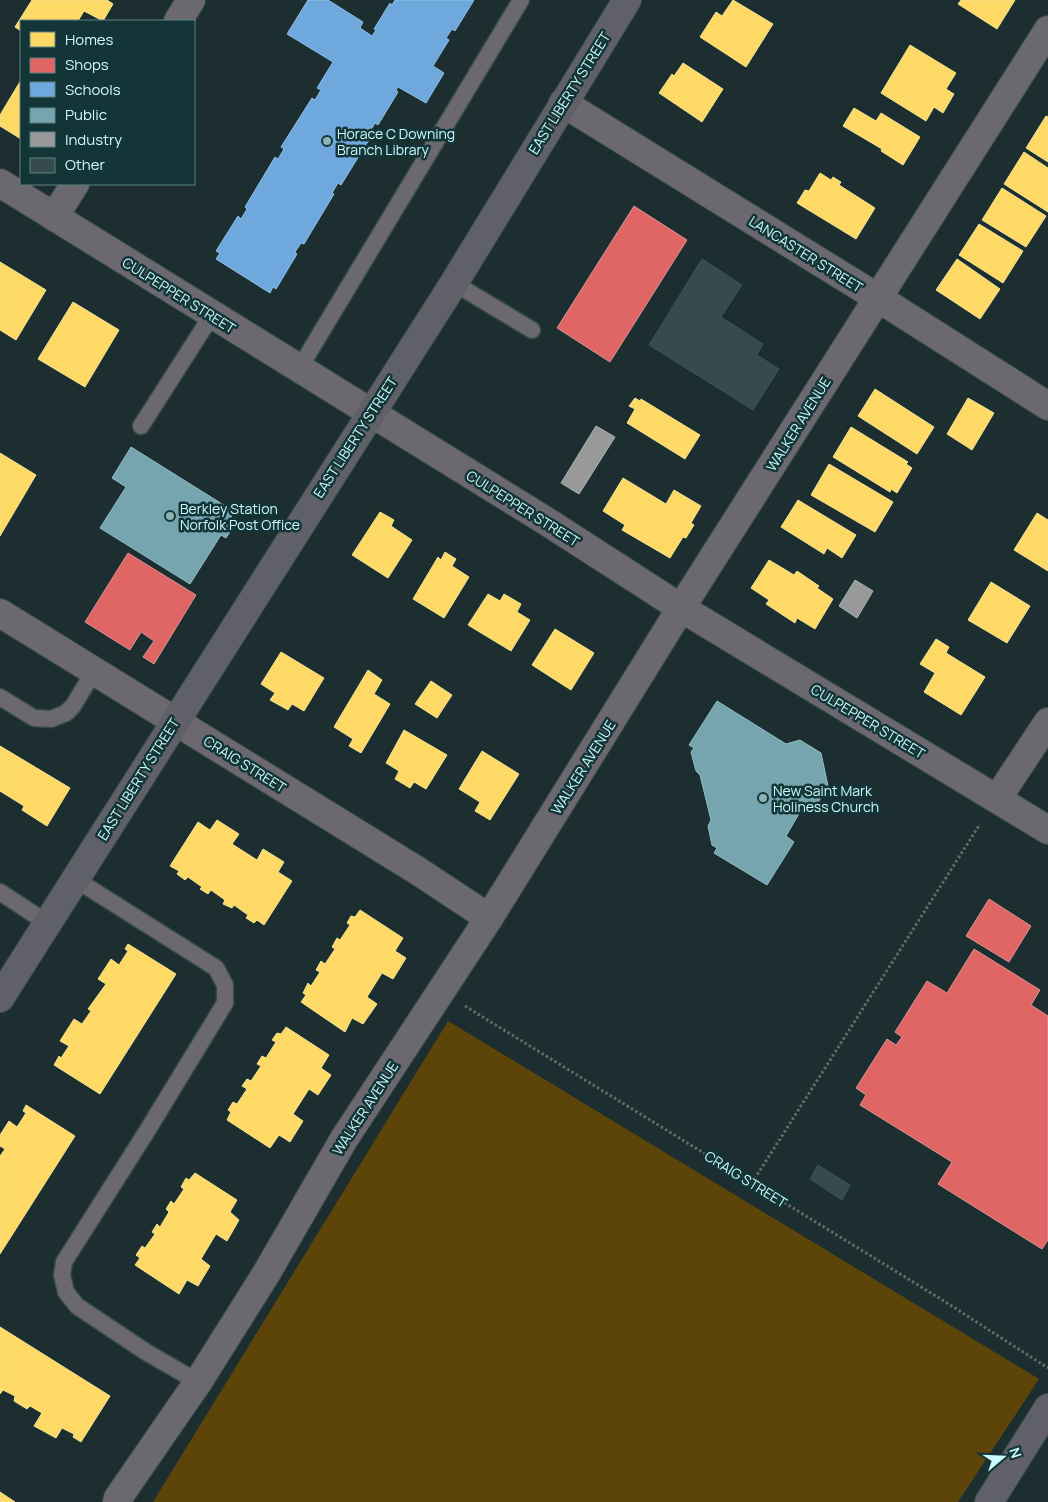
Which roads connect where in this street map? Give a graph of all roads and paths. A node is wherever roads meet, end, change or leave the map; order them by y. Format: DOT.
graph roads {
  1 [pos="191,0"];
  2 [pos="522,0"];
  3 [pos="627,0"];
  4 [pos="179,20"];
  5 [pos="1048,30"];
  6 [pos="563,103"];
  7 [pos="0,183"];
  8 [pos="74,185"];
  9 [pos="54,217"];
  10 [pos="454,283"];
  11 [pos="878,298"];
  12 [pos="212,315"];
  13 [pos="532,330"];
  14 [pos="299,369"];
  15 [pos="1048,406"];
  16 [pos="370,413"];
  17 [pos="141,426"];
  18 [pos="682,608"];
  19 [pos="0,613"];
  20 [pos="94,670"];
  21 [pos="0,697"];
  22 [pos="175,720"];
  23 [pos="1048,722"];
  24 [pos="997,799"];
  25 [pos="1048,830"];
  26 [pos="75,879"];
  27 [pos="0,892"];
  28 [pos="489,918"];
  29 [pos="47,923"];
  30 [pos="442,992"];
  31 [pos="0,998"];
  32 [pos="752,1184"];
  33 [pos="1048,1368"];
  34 [pos="198,1382"];
  35 [pos="1048,1408"];
  36 [pos="117,1502"];
  37 [pos="988,1502"];
  1 -- 4 [label="street"];
  2 -- 14 [label="lane"];
  3 -- 6 [label="main road, EAST LIBERTY STREET"];
  5 -- 11 [label="street, WALKER AVENUE"];
  6 -- 10 [label="main road, EAST LIBERTY STREET"];
  6 -- 11 [label="street, LANCASTER STREET"];
  7 -- 9 [label="street, CULPEPPER STREET"];
  8 -- 9 [label="street"];
  9 -- 12 [label="street, CULPEPPER STREET"];
  10 -- 13 [label="lane"];
  10 -- 16 [label="main road, EAST LIBERTY STREET"];
  11 -- 15 [label="street, LANCASTER STREET"];
  11 -- 18 [label="street, WALKER AVENUE"];
  12 -- 14 [label="street, CULPEPPER STREET"];
  12 -- 17 [label="lane"];
  14 -- 16 [label="street, CULPEPPER STREET"];
  16 -- 18 [label="street, CULPEPPER STREET"];
  16 -- 22 [label="main road, EAST LIBERTY STREET"];
  18 -- 24 [label="street, CULPEPPER STREET"];
  18 -- 28 [label="street, WALKER AVENUE"];
  19 -- 20 [label="street, CRAIG STREET"];
  20 -- 21 [label="lane"];
  20 -- 22 [label="street, CRAIG STREET"];
  22 -- 26 [label="main road, EAST LIBERTY STREET"];
  22 -- 28 [label="street, CRAIG STREET"];
  23 -- 24 [label="street"];
  24 -- 25 [label="street, CULPEPPER STREET"];
  24 -- 32 [label="path"];
  26 -- 29 [label="main road, EAST LIBERTY STREET"];
  26 -- 34 [label="lane"];
  27 -- 29 [label="lane"];
  28 -- 30 [label="street, WALKER AVENUE"];
  29 -- 31 [label="main road, EAST LIBERTY STREET"];
  30 -- 32 [label="path, CRAIG STREET"];
  30 -- 34 [label="street, WALKER AVENUE"];
  32 -- 33 [label="path, CRAIG STREET"];
  34 -- 36 [label="street, WALKER AVENUE"];
  35 -- 37 [label="main road"];
}
